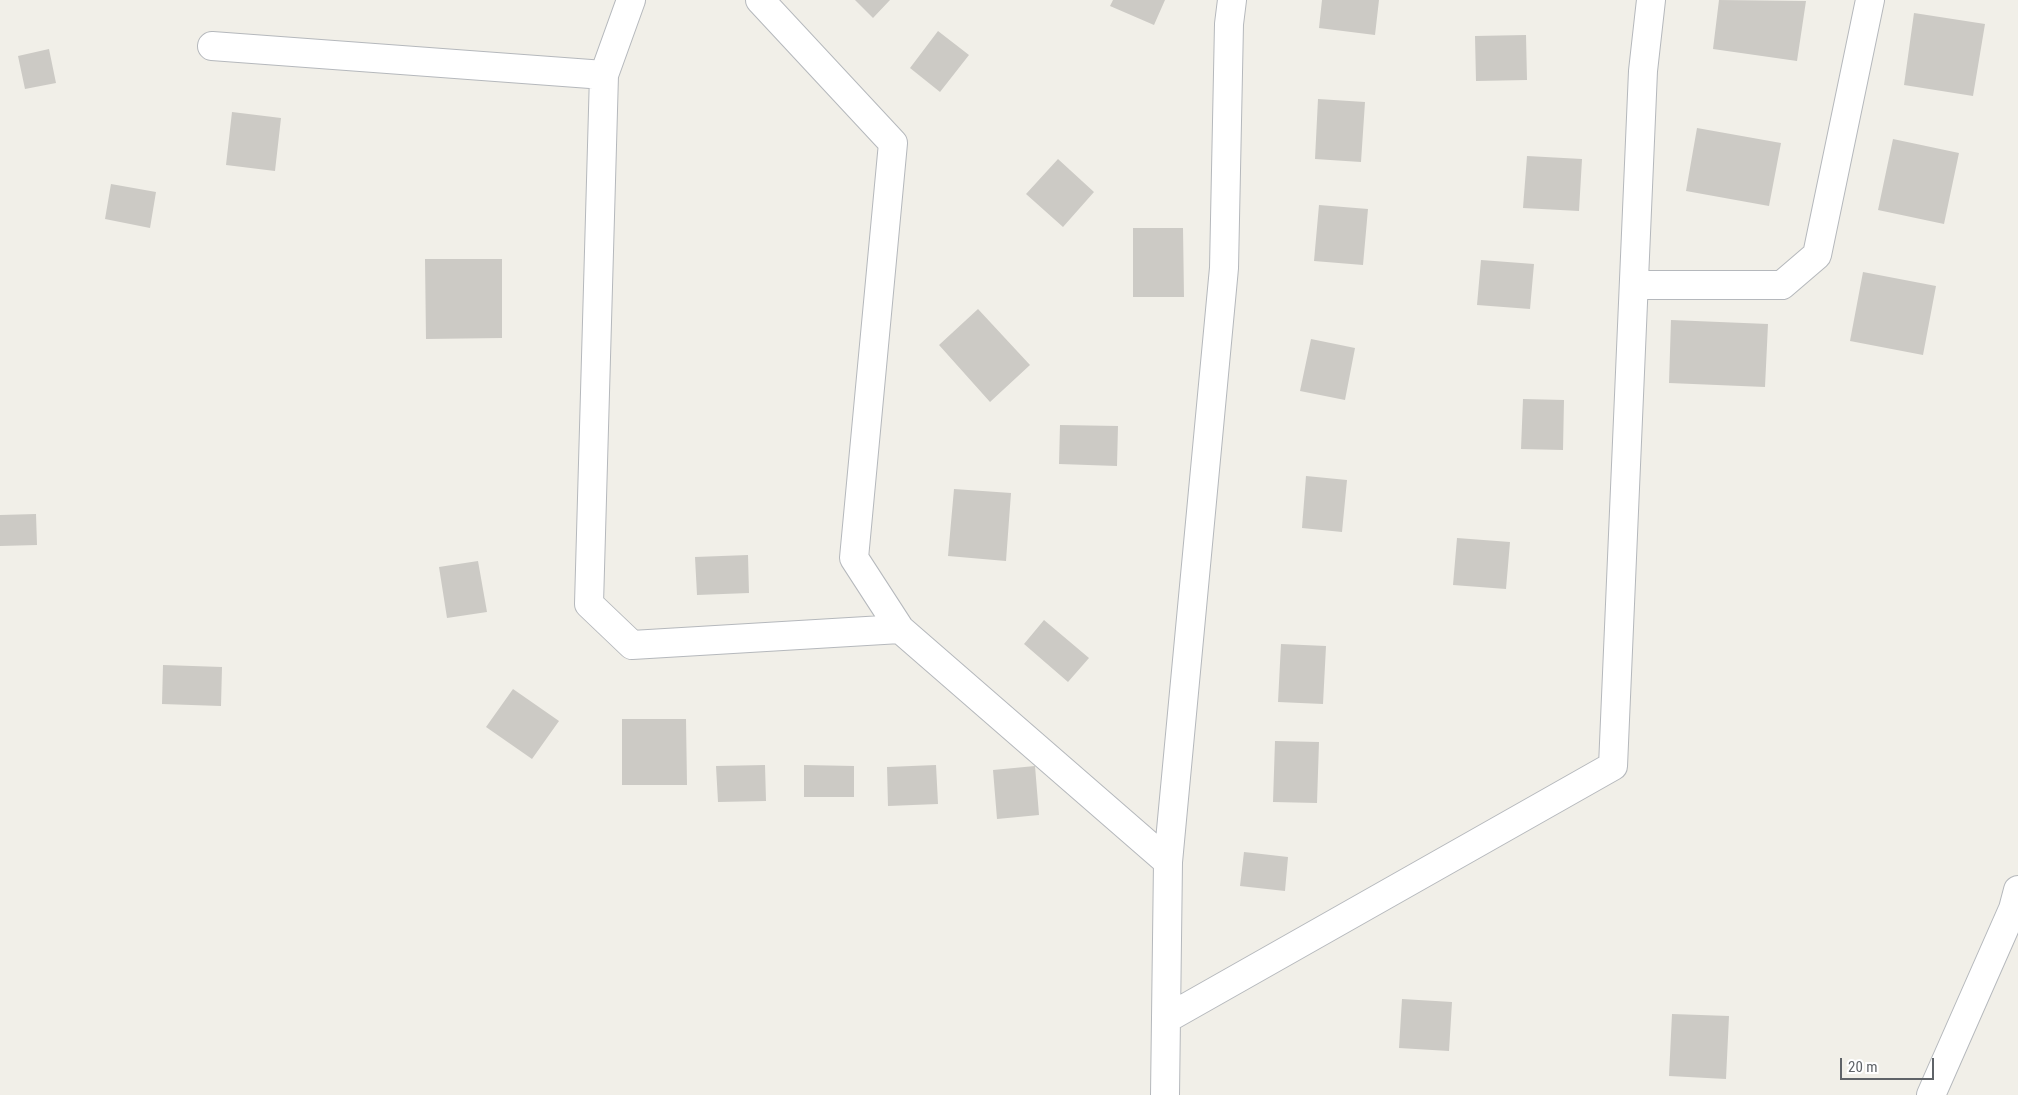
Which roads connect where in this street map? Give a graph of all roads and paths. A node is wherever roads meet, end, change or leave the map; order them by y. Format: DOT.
graph roads {
  1 [pos="631,0"];
  2 [pos="760,0"];
  3 [pos="1232,0"];
  4 [pos="1651,0"];
  5 [pos="1870,0"];
  6 [pos="212,46"];
  7 [pos="604,75"];
  8 [pos="1634,285"];
  9 [pos="900,629"];
  10 [pos="1168,862"];
  11 [pos="2018,890"];
  12 [pos="1166,1019"];
  13 [pos="1165,1095"];
  14 [pos="1931,1095"];
  1 -- 7 [label="street"];
  2 -- 9 [label="street"];
  3 -- 10 [label="street"];
  4 -- 8 [label="street"];
  5 -- 8 [label="street"];
  6 -- 7 [label="street"];
  7 -- 9 [label="street"];
  8 -- 12 [label="street"];
  9 -- 10 [label="street"];
  10 -- 12 [label="street"];
  11 -- 14 [label="street"];
  12 -- 13 [label="street"];
}
